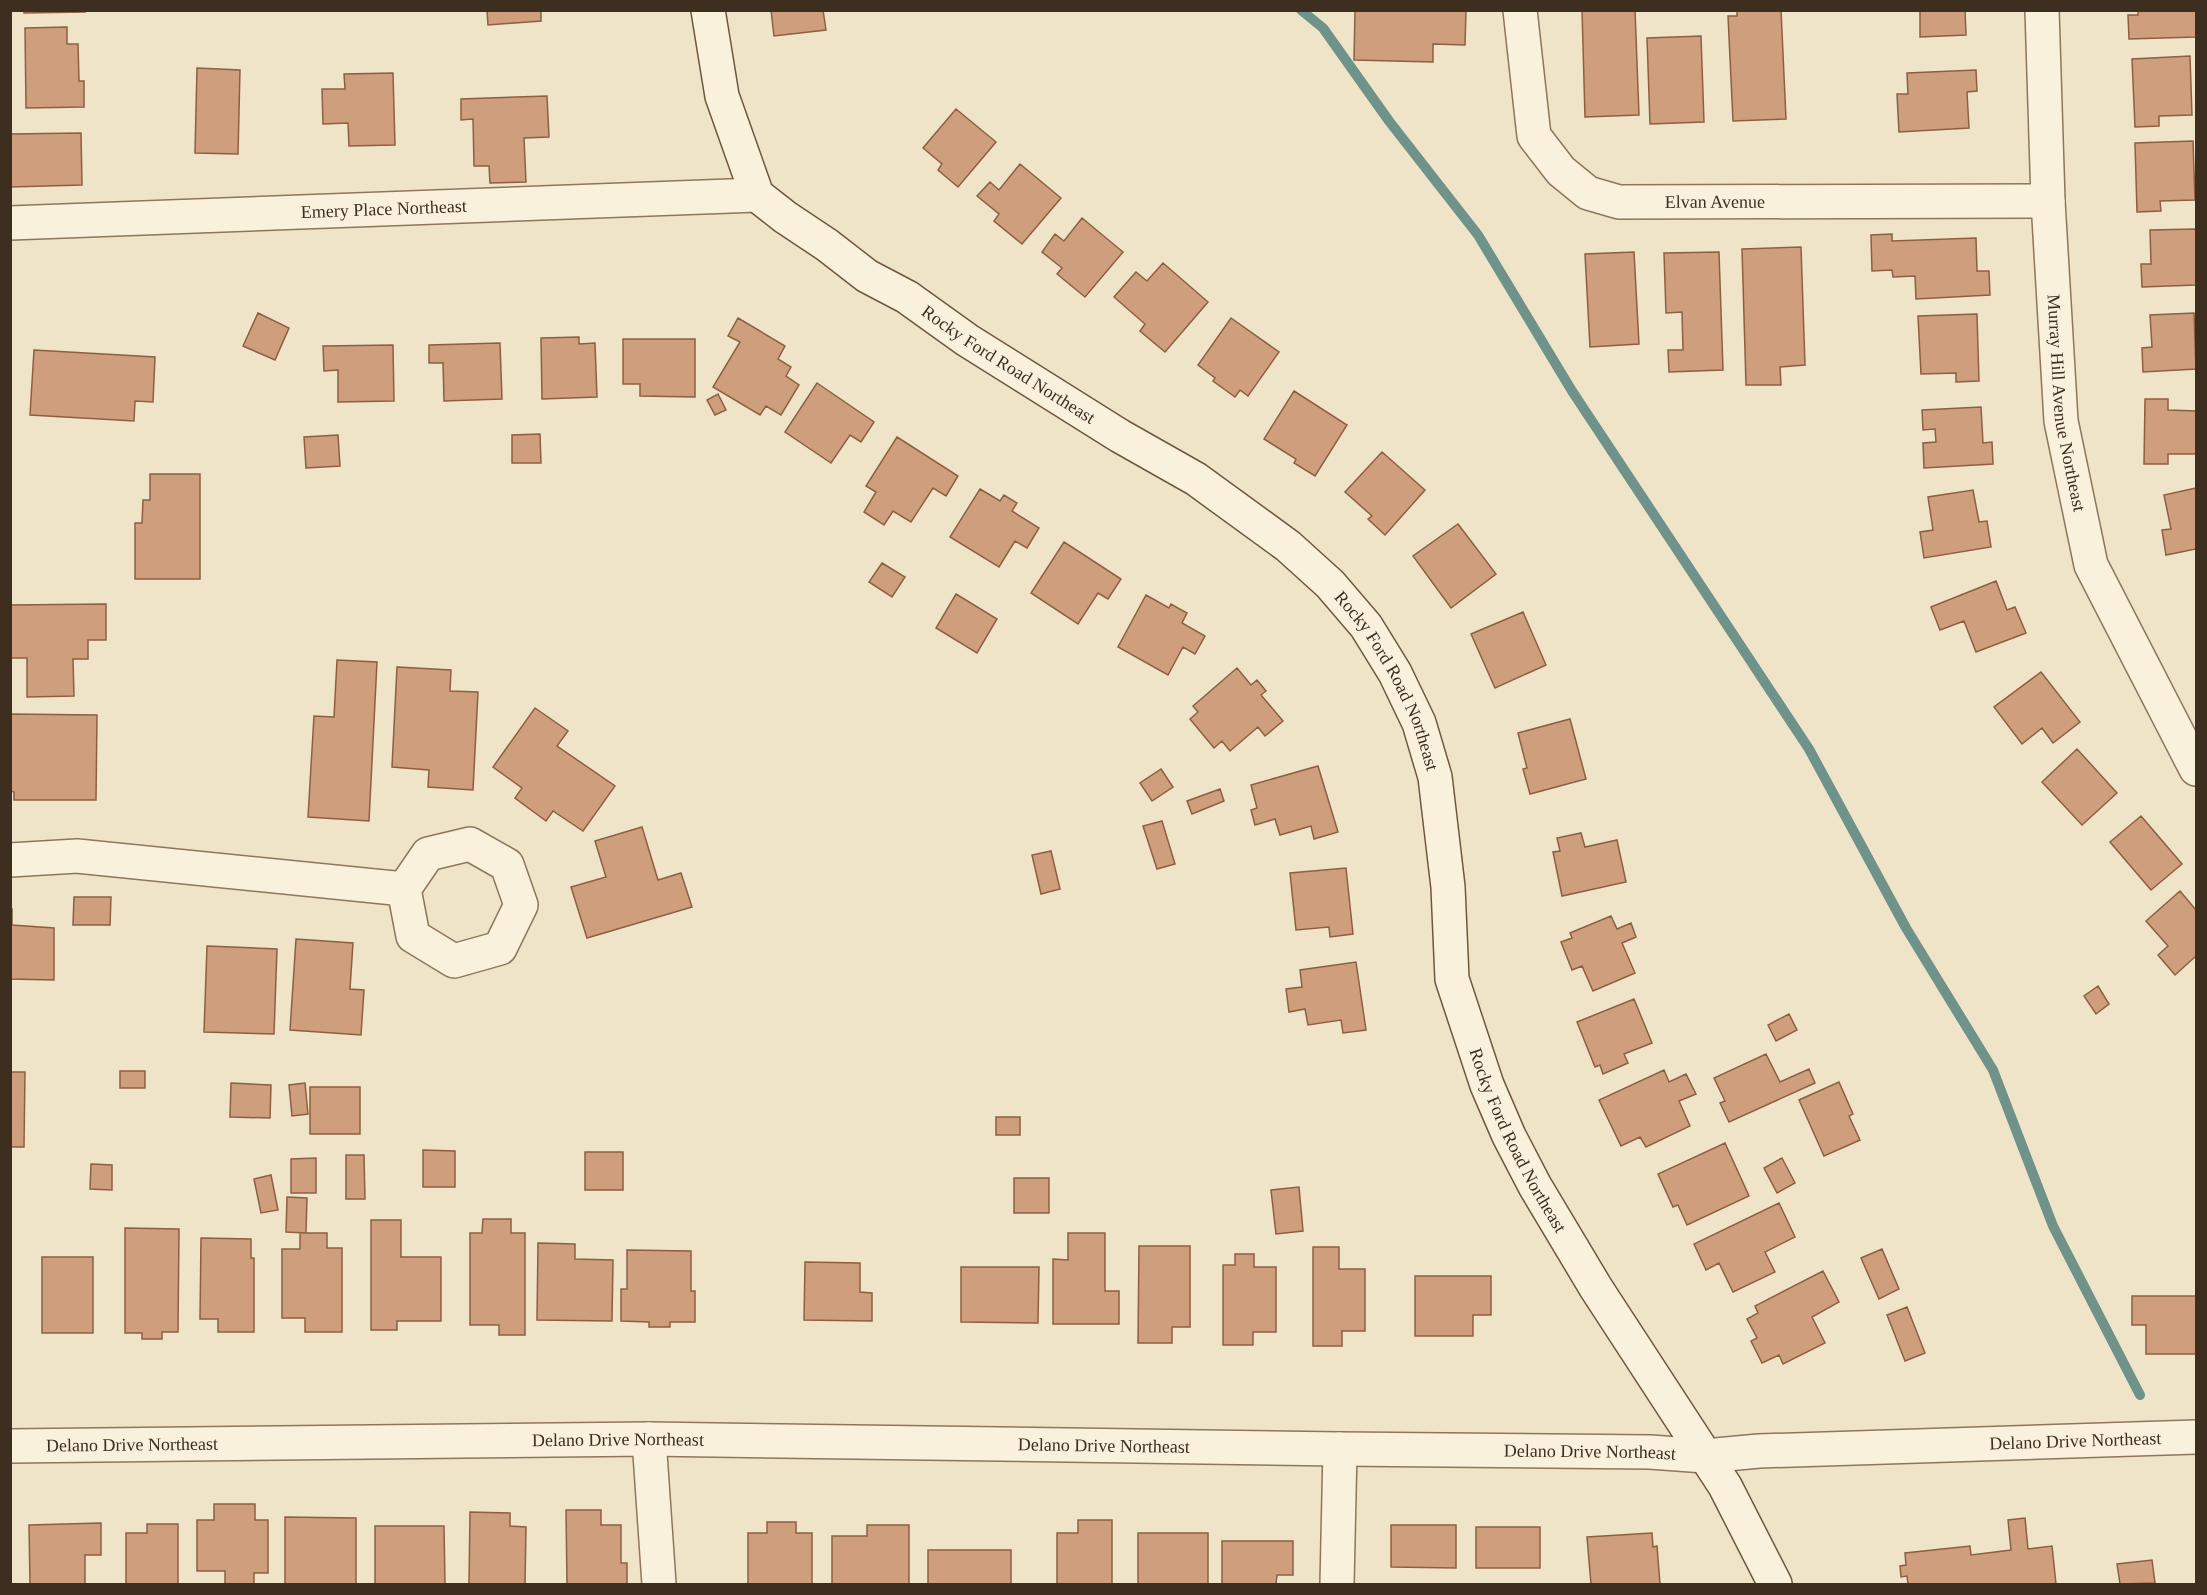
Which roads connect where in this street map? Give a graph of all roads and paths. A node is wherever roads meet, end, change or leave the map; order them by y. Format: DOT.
graph roads {
  1 [pos="708,10"];
  2 [pos="1520,10"];
  3 [pos="2042,10"];
  4 [pos="757,195"];
  5 [pos="2048,201"];
  6 [pos="10,223"];
  7 [pos="2196,769"];
  8 [pos="10,860"];
  9 [pos="404,889"];
  10 [pos="2196,1437"];
  11 [pos="649,1438"];
  12 [pos="10,1446"];
  13 [pos="1340,1449"];
  14 [pos="1706,1456"];
  15 [pos="659,1584"];
  16 [pos="1337,1584"];
  17 [pos="1775,1584"];
  1 -- 4 [label="street"];
  2 -- 5 [label="street, Elvan Avenue"];
  3 -- 5 [label="street, Murray Hill Avenue Northeast"];
  4 -- 6 [label="street, Emery Place Northeast"];
  4 -- 14 [label="street, Rocky Ford Road Northeast"];
  5 -- 7 [label="street, Murray Hill Avenue Northeast"];
  8 -- 9 [label="street"];
  10 -- 14 [label="street, Delano Drive Northeast"];
  11 -- 12 [label="street, Delano Drive Northeast"];
  11 -- 13 [label="street, Delano Drive Northeast"];
  11 -- 15 [label="street"];
  13 -- 14 [label="street, Delano Drive Northeast"];
  13 -- 16 [label="street"];
  14 -- 17 [label="street, Rocky Ford Road Northeast"];
}
